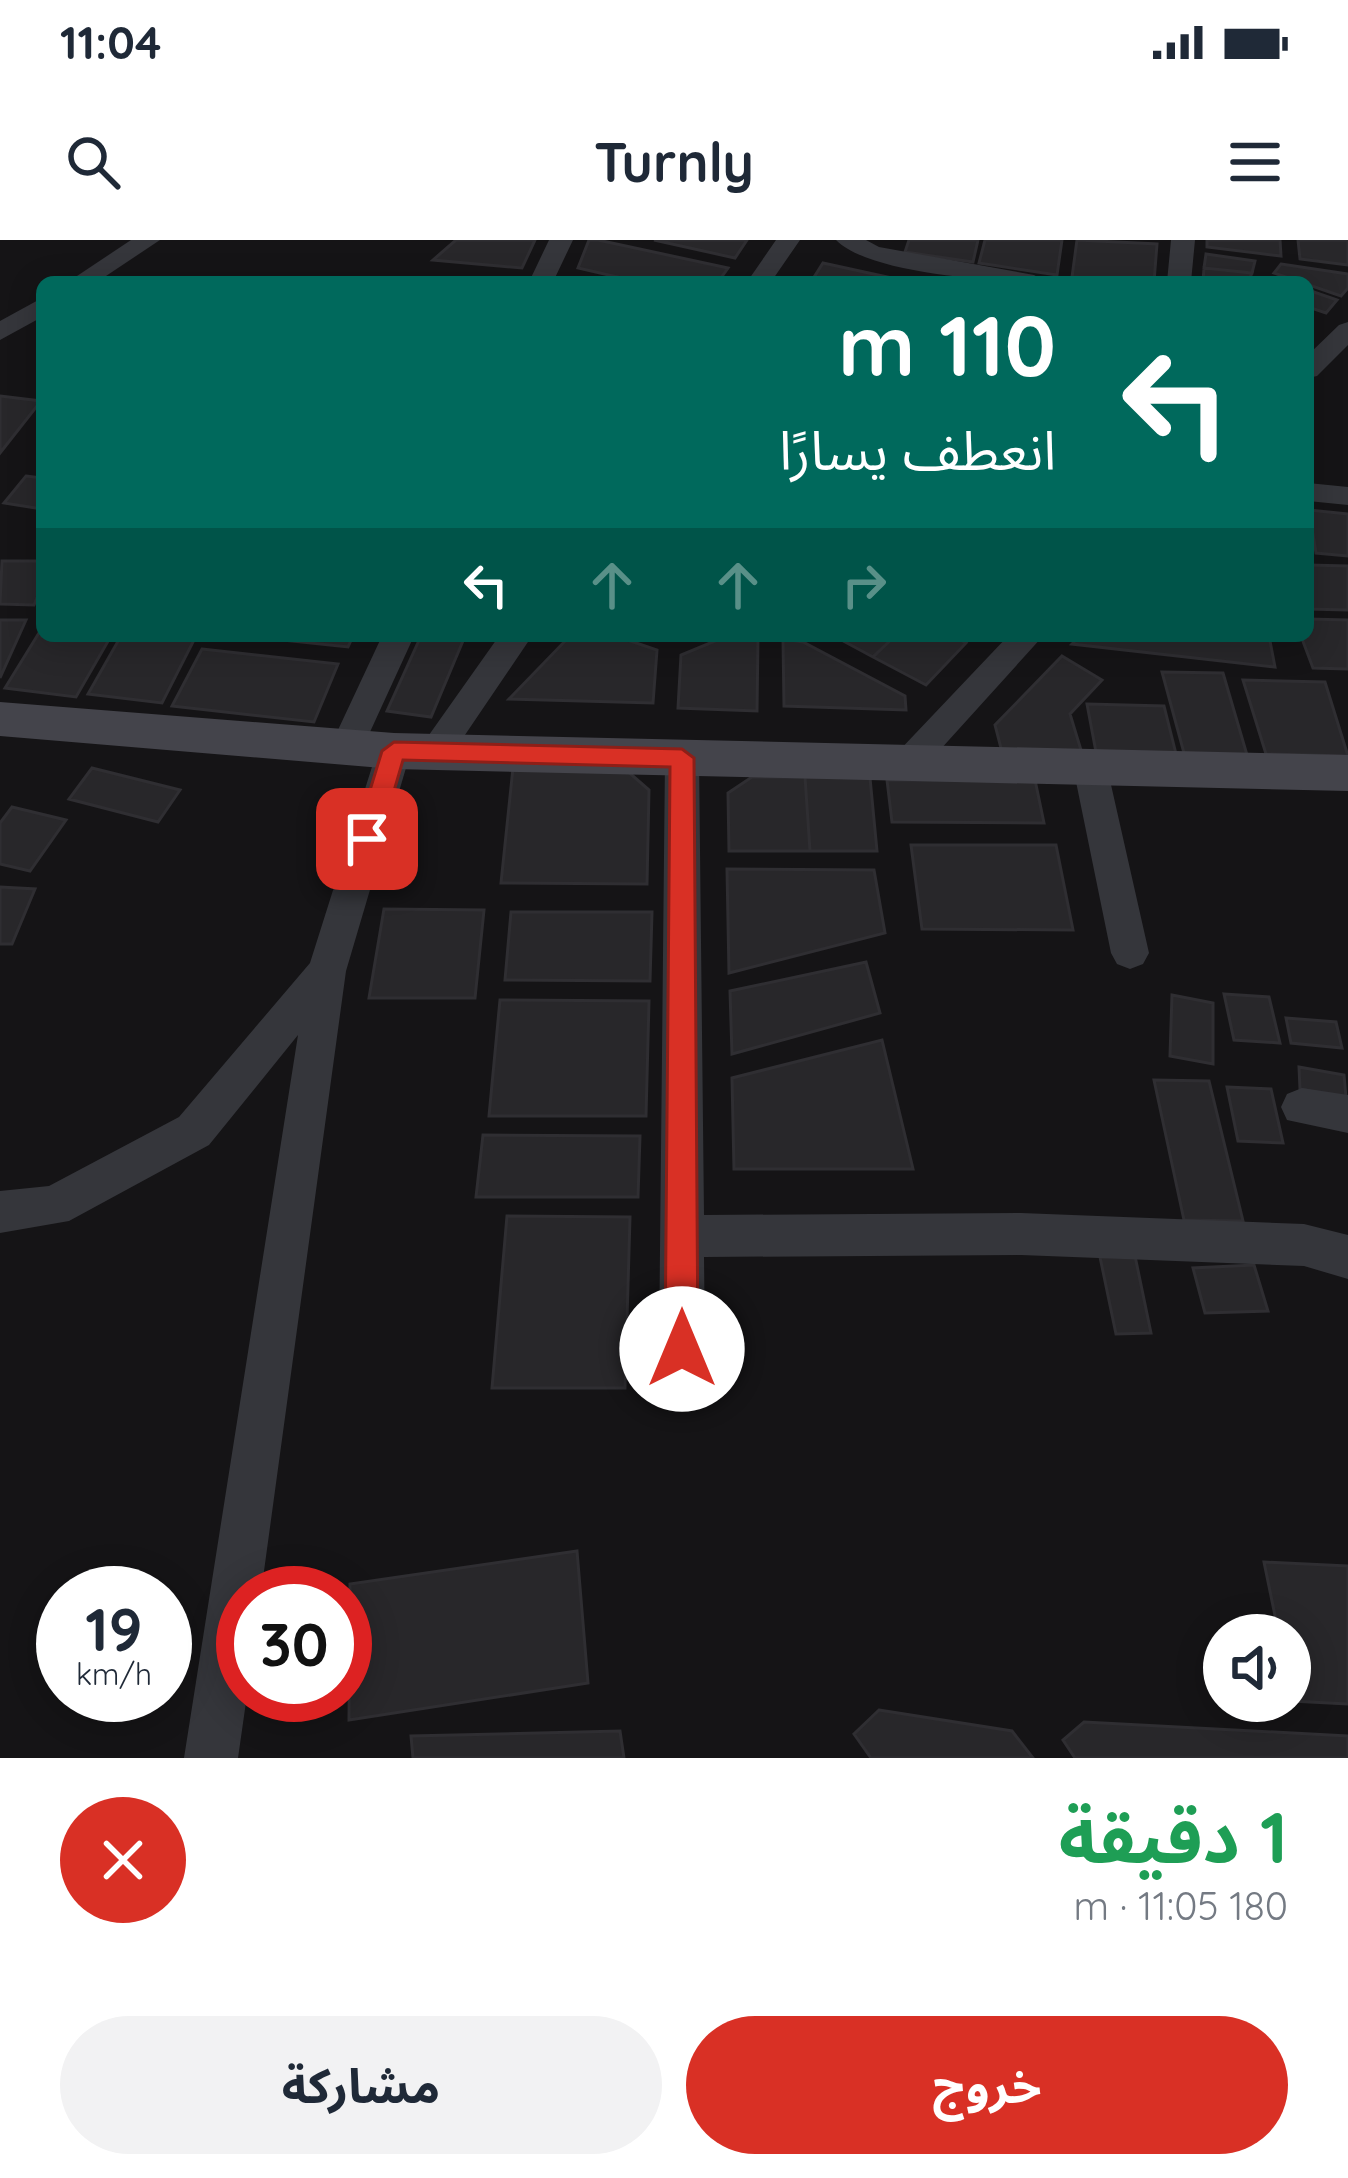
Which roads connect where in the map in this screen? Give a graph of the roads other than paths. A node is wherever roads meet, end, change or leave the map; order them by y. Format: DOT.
graph roads {
  1 [pos="148,240"];
  2 [pos="561,240"];
  3 [pos="788,240"];
  4 [pos="848,240"];
  5 [pos="1183,240"];
  6 [pos="874,246"];
  7 [pos="90,276"];
  8 [pos="544,276"];
  9 [pos="763,276"];
  10 [pos="1007,276"];
  11 [pos="1180,276"];
  12 [pos="36,310"];
  13 [pos="1348,330"];
  14 [pos="0,332"];
  15 [pos="1314,359"];
  16 [pos="1314,360"];
  17 [pos="1348,371"];
  18 [pos="1314,493"];
  19 [pos="1348,496"];
  20 [pos="395,642"];
  21 [pos="511,642"];
  22 [pos="1021,642"];
  23 [pos="0,718"];
  24 [pos="346,747"];
  25 [pos="415,751"];
  26 [pos="682,758"];
  27 [pos="908,763"];
  28 [pos="1090,767"];
  29 [pos="1348,773"];
  30 [pos="1130,953"];
  31 [pos="327,971"];
  32 [pos="1302,1107"];
  33 [pos="1348,1114"];
  34 [pos="0,1212"];
  35 [pos="682,1236"];
  36 [pos="1348,1257"];
  37 [pos="682,1349"];
  38 [pos="212,1758"];
  1 -- 7 [label="street"];
  2 -- 8 [label="street"];
  3 -- 9 [label="street"];
  4 -- 6 [label="street"];
  5 -- 11 [label="street"];
  6 -- 10 [label="street"];
  12 -- 14 [label="street"];
  13 -- 15 [label="street"];
  16 -- 17 [label="street"];
  18 -- 19 [label="street"];
  20 -- 24 [label="street"];
  21 -- 25 [label="street"];
  22 -- 27 [label="street"];
  23 -- 24 [label="street"];
  24 -- 25 [label="street"];
  25 -- 26 [label="street"];
  25 -- 31 [label="street"];
  26 -- 27 [label="street"];
  26 -- 35 [label="street"];
  27 -- 28 [label="street"];
  28 -- 29 [label="street"];
  28 -- 30 [label="street"];
  31 -- 34 [label="street"];
  31 -- 38 [label="street"];
  32 -- 33 [label="street"];
  35 -- 36 [label="street"];
  35 -- 37 [label="street"];
}
